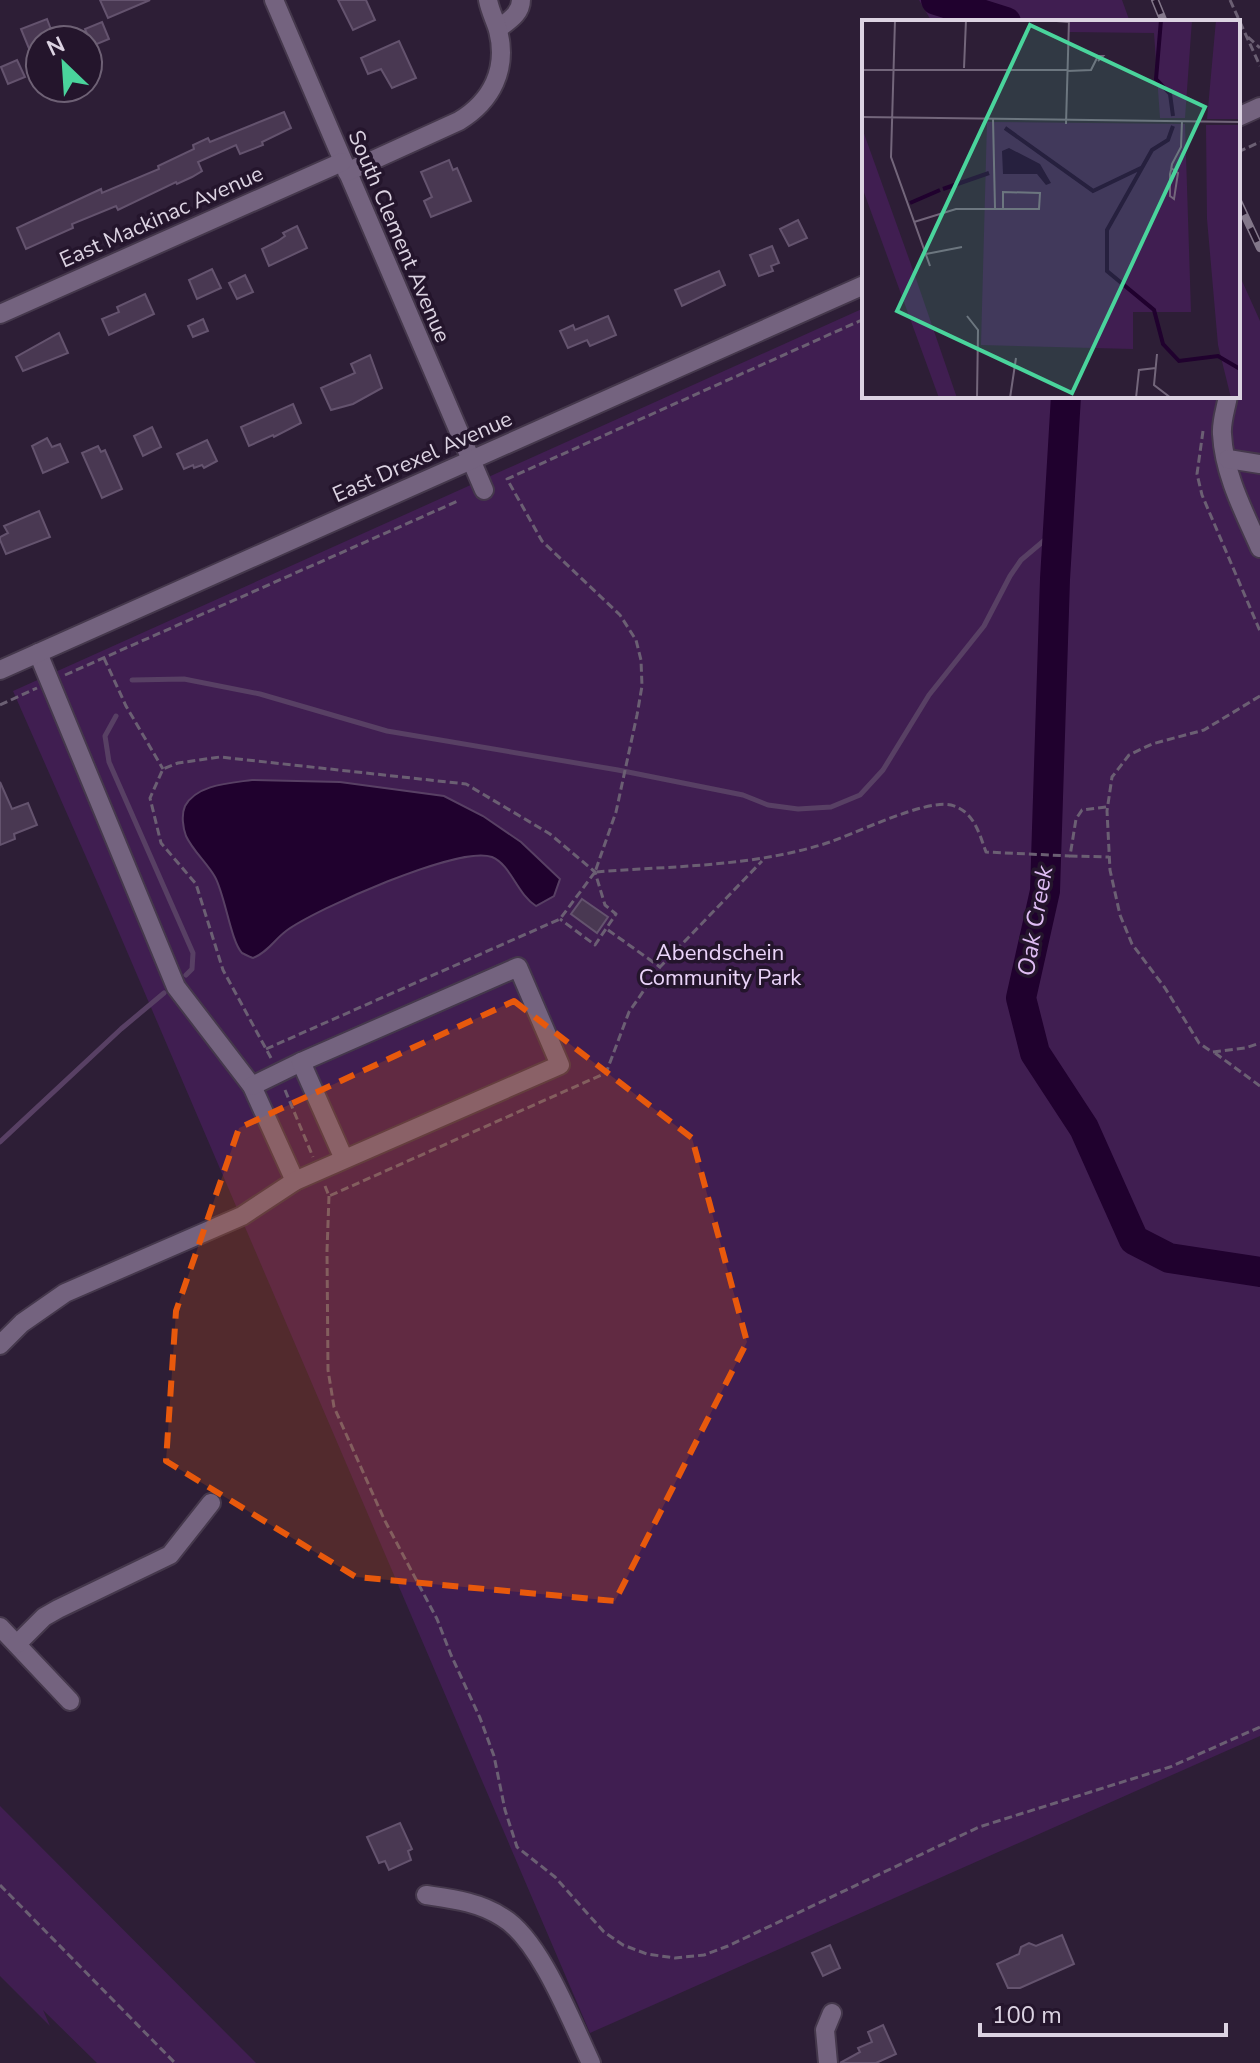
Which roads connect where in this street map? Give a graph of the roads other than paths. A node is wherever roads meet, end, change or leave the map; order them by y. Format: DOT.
graph roads {
  1 [pos="274,0"];
  2 [pos="488,0"];
  3 [pos="521,0"];
  4 [pos="498,29"];
  5 [pos="1260,107"];
  6 [pos="1240,116"];
  7 [pos="345,167"];
  8 [pos="862,286"];
  9 [pos="0,314"];
  10 [pos="1228,398"];
  11 [pos="1228,459"];
  12 [pos="471,461"];
  13 [pos="1260,464"];
  14 [pos="484,490"];
  15 [pos="1260,548"];
  16 [pos="38,653"];
  17 [pos="0,670"];
  18 [pos="301,1062"];
  19 [pos="252,1086"];
  20 [pos="344,1159"];
  21 [pos="295,1181"];
  22 [pos="0,1345"];
  23 [pos="211,1503"];
  24 [pos="0,1627"];
  25 [pos="17,1644"];
  26 [pos="70,1701"];
  27 [pos="426,1895"];
  28 [pos="832,2013"];
  29 [pos="591,2063"];
  30 [pos="828,2063"];
  1 -- 7 [label="street, South Clement Avenue"];
  2 -- 4 [label="street, East Mackinac Avenue"];
  3 -- 4 [label="street"];
  4 -- 7 [label="street, East Mackinac Avenue"];
  5 -- 6 [label="street"];
  7 -- 9 [label="street, East Mackinac Avenue"];
  7 -- 12 [label="street, South Clement Avenue"];
  8 -- 12 [label="street, East Drexel Avenue"];
  10 -- 11 [label="street"];
  11 -- 13 [label="street"];
  11 -- 15 [label="street"];
  12 -- 14 [label="street, South Clement Avenue"];
  12 -- 16 [label="street, East Drexel Avenue"];
  16 -- 17 [label="street, East Drexel Avenue"];
  16 -- 19 [label="street"];
  18 -- 19 [label="street"];
  18 -- 20 [label="street"];
  18 -- 20 [label="street"];
  19 -- 21 [label="street"];
  20 -- 21 [label="street"];
  21 -- 22 [label="street"];
  23 -- 25 [label="street"];
  24 -- 25 [label="street"];
  25 -- 26 [label="street"];
  27 -- 29 [label="street"];
  28 -- 30 [label="street"];
}
